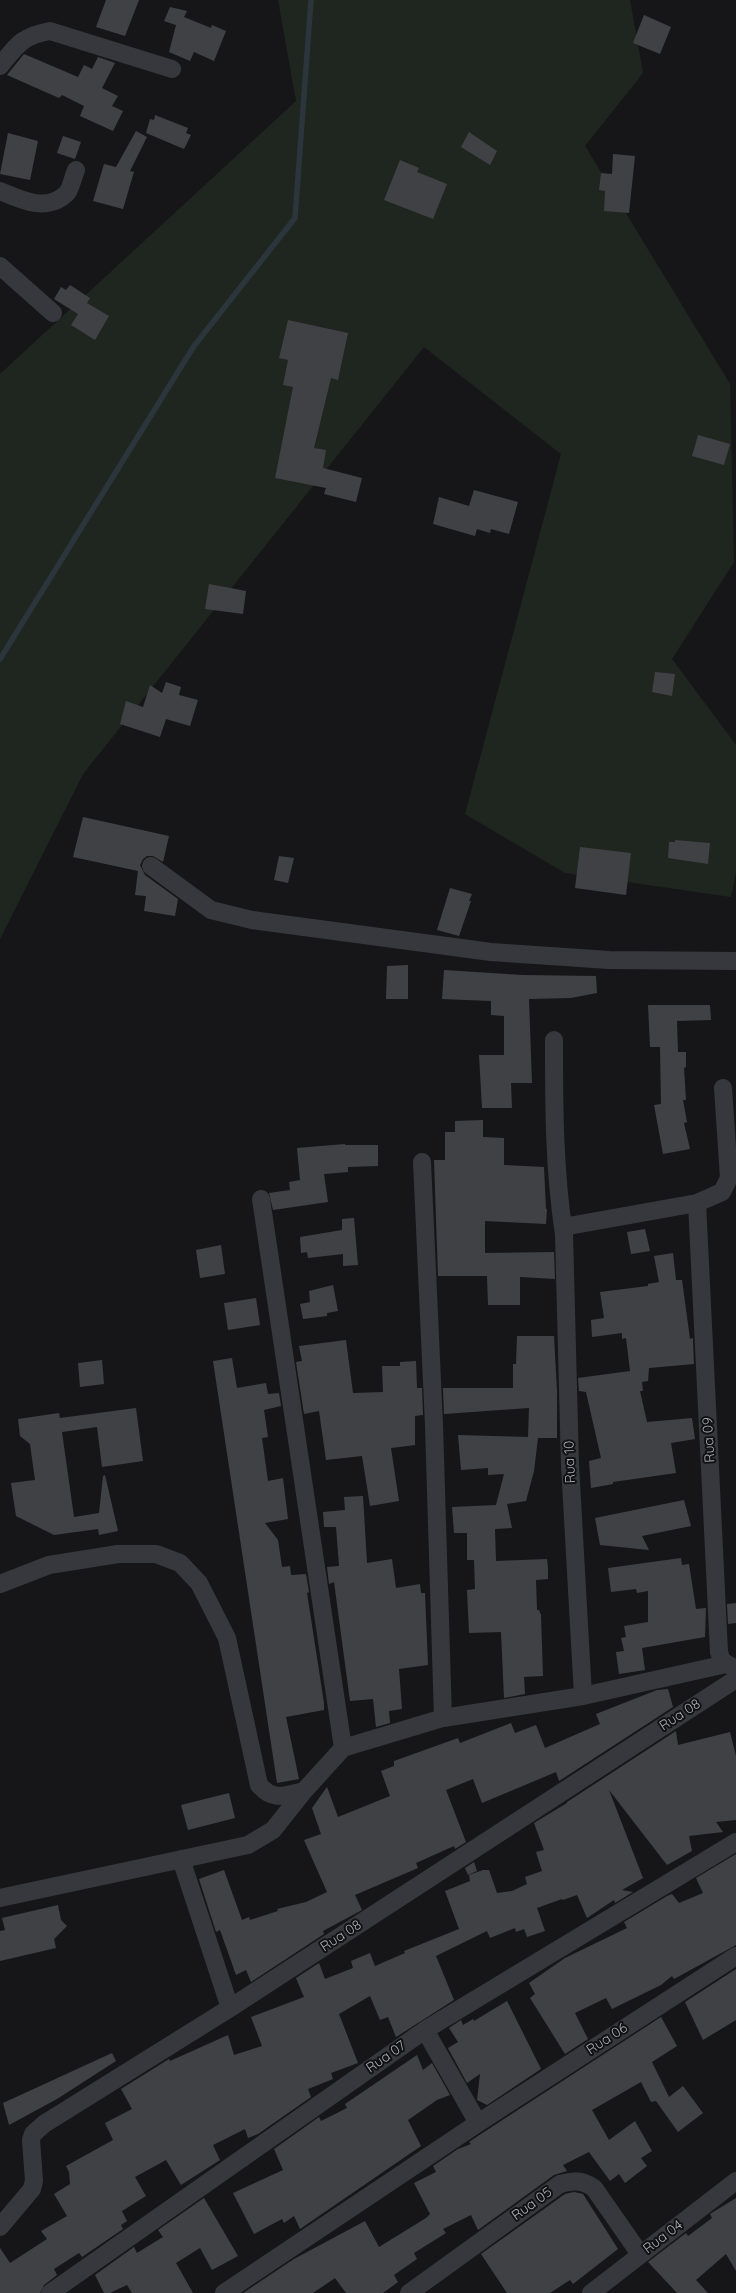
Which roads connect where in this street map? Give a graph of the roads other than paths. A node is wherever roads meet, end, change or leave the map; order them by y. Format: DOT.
graph roads {
  1 [pos="0,66"];
  2 [pos="172,69"];
  3 [pos="76,170"];
  4 [pos="0,191"];
  5 [pos="0,266"];
  6 [pos="53,313"];
  7 [pos="151,866"];
  8 [pos="736,961"];
  9 [pos="554,1040"];
  10 [pos="723,1088"];
  11 [pos="422,1162"];
  12 [pos="261,1199"];
  13 [pos="697,1203"];
  14 [pos="562,1227"];
  15 [pos="0,1584"];
  16 [pos="733,1671"];
  17 [pos="583,1696"];
  18 [pos="443,1718"];
  19 [pos="343,1748"];
  20 [pos="304,1792"];
  21 [pos="736,1842"];
  22 [pos="181,1859"];
  23 [pos="0,1898"];
  24 [pos="736,1956"];
  25 [pos="230,2008"];
  26 [pos="425,2030"];
  27 [pos="478,2123"];
  28 [pos="736,2181"];
  29 [pos="0,2227"];
  30 [pos="640,2254"];
  31 [pos="73,2286"];
  32 [pos="50,2293"];
  33 [pos="224,2293"];
  34 [pos="409,2293"];
  35 [pos="591,2293"];
  1 -- 2 [label="street"];
  3 -- 4 [label="street"];
  5 -- 6 [label="street"];
  7 -- 8 [label="street"];
  9 -- 14 [label="street, Rua 10"];
  10 -- 13 [label="street"];
  11 -- 18 [label="street"];
  12 -- 19 [label="street"];
  13 -- 14 [label="street"];
  13 -- 16 [label="street, Rua 09"];
  14 -- 17 [label="street, Rua 10"];
  15 -- 20 [label="street"];
  16 -- 17 [label="street"];
  16 -- 25 [label="street, Rua 08"];
  17 -- 18 [label="street"];
  18 -- 19 [label="street"];
  19 -- 20 [label="street"];
  20 -- 22 [label="street"];
  21 -- 26 [label="street, Rua 07"];
  22 -- 23 [label="street"];
  22 -- 25 [label="street"];
  24 -- 27 [label="street, Rua 06"];
  25 -- 29 [label="street, Rua 08"];
  26 -- 27 [label="street"];
  26 -- 31 [label="street, Rua 07"];
  27 -- 33 [label="street, Rua 06"];
  28 -- 30 [label="street, Rua 04"];
  30 -- 34 [label="street, Rua 05"];
  30 -- 35 [label="street, Rua 04"];
  31 -- 32 [label="street, Rua 07"];
}
